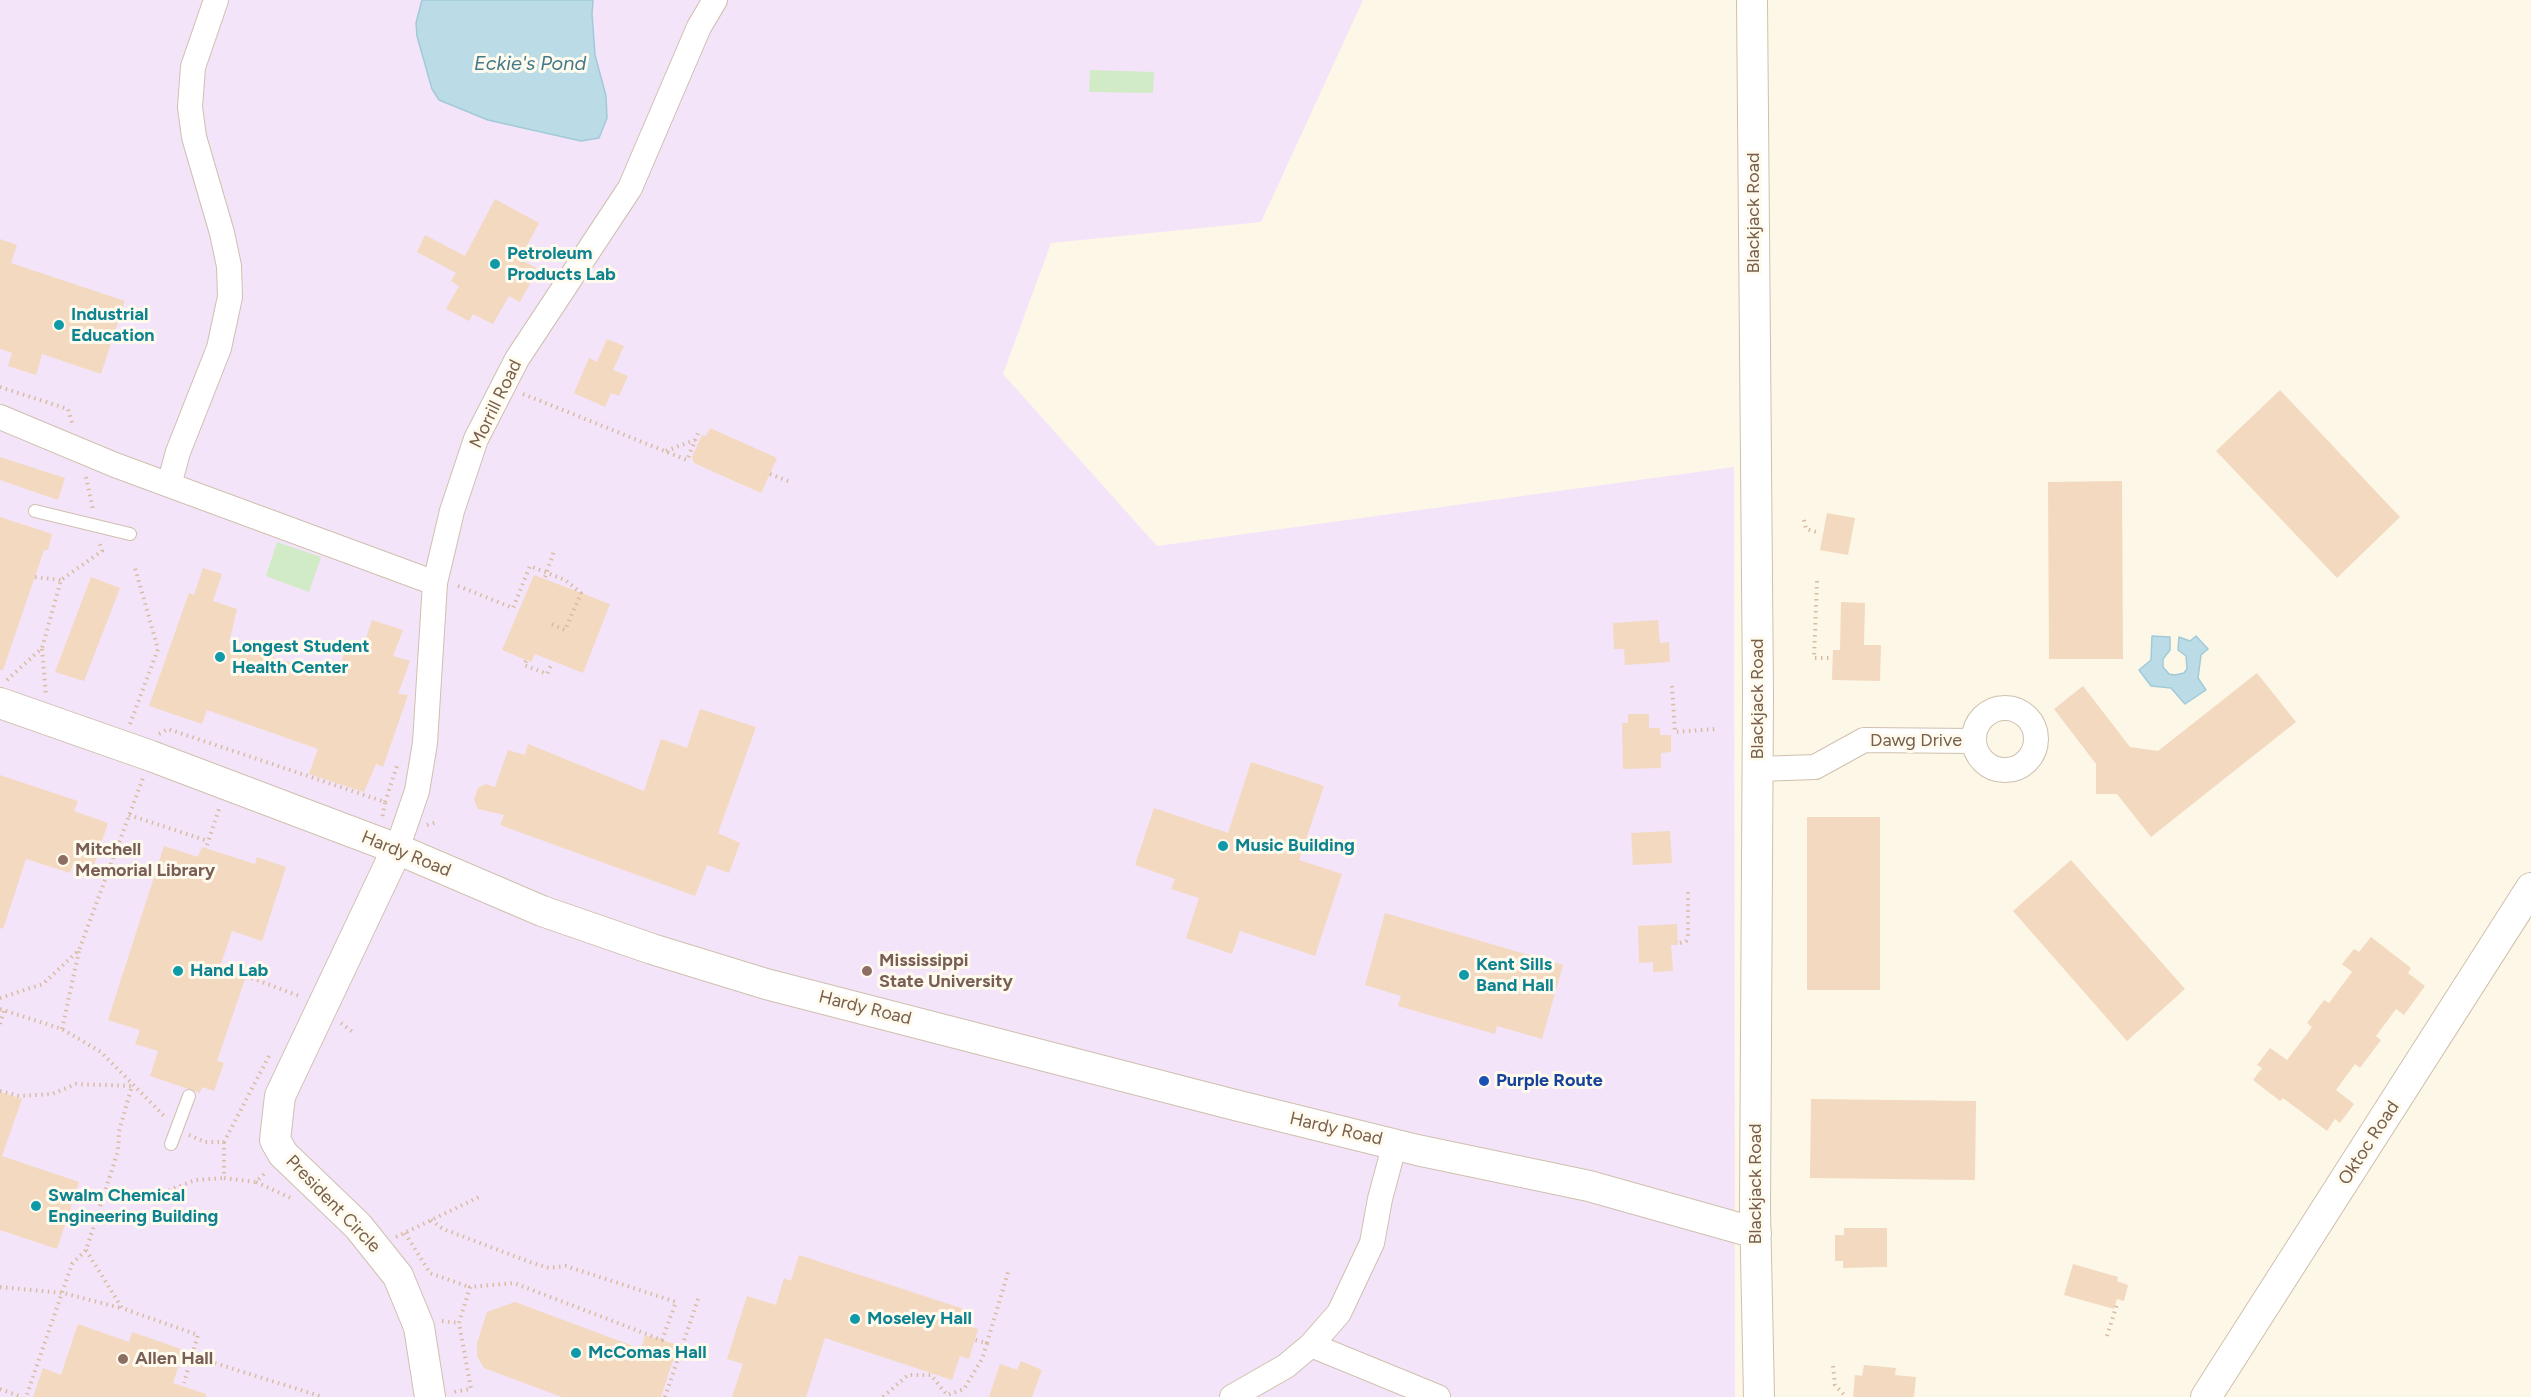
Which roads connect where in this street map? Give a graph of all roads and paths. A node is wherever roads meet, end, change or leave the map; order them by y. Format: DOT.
graph roads {
  1 [pos="216,0"];
  2 [pos="715,0"];
  3 [pos="1752,0"];
  4 [pos="503,385"];
  5 [pos="0,417"];
  6 [pos="698,433"];
  7 [pos="695,440"];
  8 [pos="666,452"];
  9 [pos="770,474"];
  10 [pos="790,482"];
  11 [pos="169,485"];
  12 [pos="36,511"];
  13 [pos="1804,520"];
  14 [pos="1820,533"];
  15 [pos="130,534"];
  16 [pos="554,551"];
  17 [pos="135,568"];
  18 [pos="546,575"];
  19 [pos="35,577"];
  20 [pos="61,580"];
  21 [pos="1817,581"];
  22 [pos="446,584"];
  23 [pos="549,623"];
  24 [pos="42,648"];
  25 [pos="1830,658"];
  26 [pos="526,661"];
  27 [pos="552,663"];
  28 [pos="1672,686"];
  29 [pos="46,697"];
  30 [pos="0,703"];
  31 [pos="130,725"];
  32 [pos="1715,729"];
  33 [pos="1974,741"];
  34 [pos="155,745"];
  35 [pos="400,758"];
  36 [pos="1758,769"];
  37 [pos="385,801"];
  38 [pos="221,804"];
  39 [pos="129,815"];
  40 [pos="385,845"];
  41 [pos="2531,888"];
  42 [pos="1688,891"];
  43 [pos="1680,943"];
  44 [pos="79,950"];
  45 [pos="300,995"];
  46 [pos="0,998"];
  47 [pos="295,1005"];
  48 [pos="2,1010"];
  49 [pos="0,1024"];
  50 [pos="62,1029"];
  51 [pos="270,1054"];
  52 [pos="132,1086"];
  53 [pos="0,1091"];
  54 [pos="189,1096"];
  55 [pos="177,1128"];
  56 [pos="1395,1143"];
  57 [pos="171,1144"];
  58 [pos="224,1178"];
  59 [pos="104,1196"];
  60 [pos="479,1197"];
  61 [pos="431,1220"];
  62 [pos="405,1233"];
  63 [pos="1756,1233"];
  64 [pos="390,1240"];
  65 [pos="86,1250"];
  66 [pos="1009,1269"];
  67 [pos="0,1287"];
  68 [pos="470,1287"];
  69 [pos="63,1293"];
  70 [pos="698,1299"];
  71 [pos="2117,1304"];
  72 [pos="122,1308"];
  73 [pos="433,1320"];
  74 [pos="459,1323"];
  75 [pos="2107,1336"];
  76 [pos="975,1340"];
  77 [pos="987,1343"];
  78 [pos="1311,1345"];
  79 [pos="192,1356"];
  80 [pos="1833,1366"];
  81 [pos="184,1383"];
  82 [pos="0,1389"];
  83 [pos="437,1395"];
  84 [pos="945,1396"];
  85 [pos="24,1397"];
  86 [pos="323,1397"];
  87 [pos="665,1397"];
  88 [pos="883,1397"];
  89 [pos="1232,1397"];
  90 [pos="1438,1397"];
  91 [pos="1759,1397"];
  92 [pos="1846,1397"];
  93 [pos="2206,1397"];
  1 -- 11 [label="street"];
  2 -- 4 [label="street, Morrill Road"];
  3 -- 36 [label="street, Blackjack Road"];
  4 -- 8 [label="path"];
  4 -- 22 [label="street, Morrill Road"];
  5 -- 11 [label="street"];
  6 -- 7 [label="path"];
  7 -- 8 [label="path"];
  7 -- 8 [label="path"];
  9 -- 10 [label="path"];
  11 -- 22 [label="street"];
  12 -- 15 [label="lane"];
  13 -- 14 [label="path"];
  16 -- 18 [label="path"];
  17 -- 31 [label="path"];
  18 -- 22 [label="path"];
  18 -- 23 [label="path"];
  19 -- 20 [label="path"];
  21 -- 25 [label="path"];
  22 -- 40 [label="street, Morrill Road"];
  24 -- 29 [label="path"];
  26 -- 27 [label="path"];
  28 -- 32 [label="path"];
  30 -- 34 [label="street, Hardy Road"];
  33 -- 36 [label="street, Dawg Drive"];
  34 -- 37 [label="path"];
  34 -- 39 [label="path"];
  34 -- 40 [label="street, Hardy Road"];
  35 -- 37 [label="path"];
  36 -- 63 [label="street, Blackjack Road"];
  37 -- 40 [label="path"];
  38 -- 39 [label="path"];
  39 -- 44 [label="path"];
  40 -- 56 [label="street, Hardy Road"];
  40 -- 83 [label="street, President Circle"];
  41 -- 93 [label="street, Oktoc Road"];
  42 -- 43 [label="path"];
  44 -- 46 [label="path"];
  44 -- 50 [label="path"];
  45 -- 47 [label="path"];
  48 -- 49 [label="path"];
  48 -- 50 [label="path"];
  50 -- 52 [label="path"];
  51 -- 55 [label="path"];
  52 -- 53 [label="path"];
  52 -- 55 [label="path"];
  52 -- 59 [label="path"];
  54 -- 55 [label="lane"];
  55 -- 57 [label="lane"];
  56 -- 63 [label="street, Hardy Road"];
  56 -- 78 [label="street"];
  58 -- 59 [label="path"];
  59 -- 65 [label="path"];
  60 -- 61 [label="path"];
  61 -- 62 [label="path"];
  61 -- 68 [label="path"];
  62 -- 64 [label="path"];
  62 -- 68 [label="path"];
  63 -- 91 [label="street, Blackjack Road"];
  65 -- 69 [label="path"];
  65 -- 72 [label="path"];
  66 -- 77 [label="path"];
  67 -- 69 [label="path"];
  68 -- 74 [label="path"];
  69 -- 72 [label="path"];
  69 -- 85 [label="path"];
  70 -- 87 [label="path"];
  71 -- 75 [label="path"];
  72 -- 79 [label="path"];
  73 -- 74 [label="path"];
  74 -- 83 [label="path"];
  76 -- 77 [label="path"];
  77 -- 84 [label="path"];
  78 -- 89 [label="street"];
  78 -- 90 [label="street"];
  79 -- 81 [label="path"];
  79 -- 86 [label="path"];
  80 -- 92 [label="path"];
  82 -- 85 [label="path"];
  84 -- 88 [label="path"];
}
